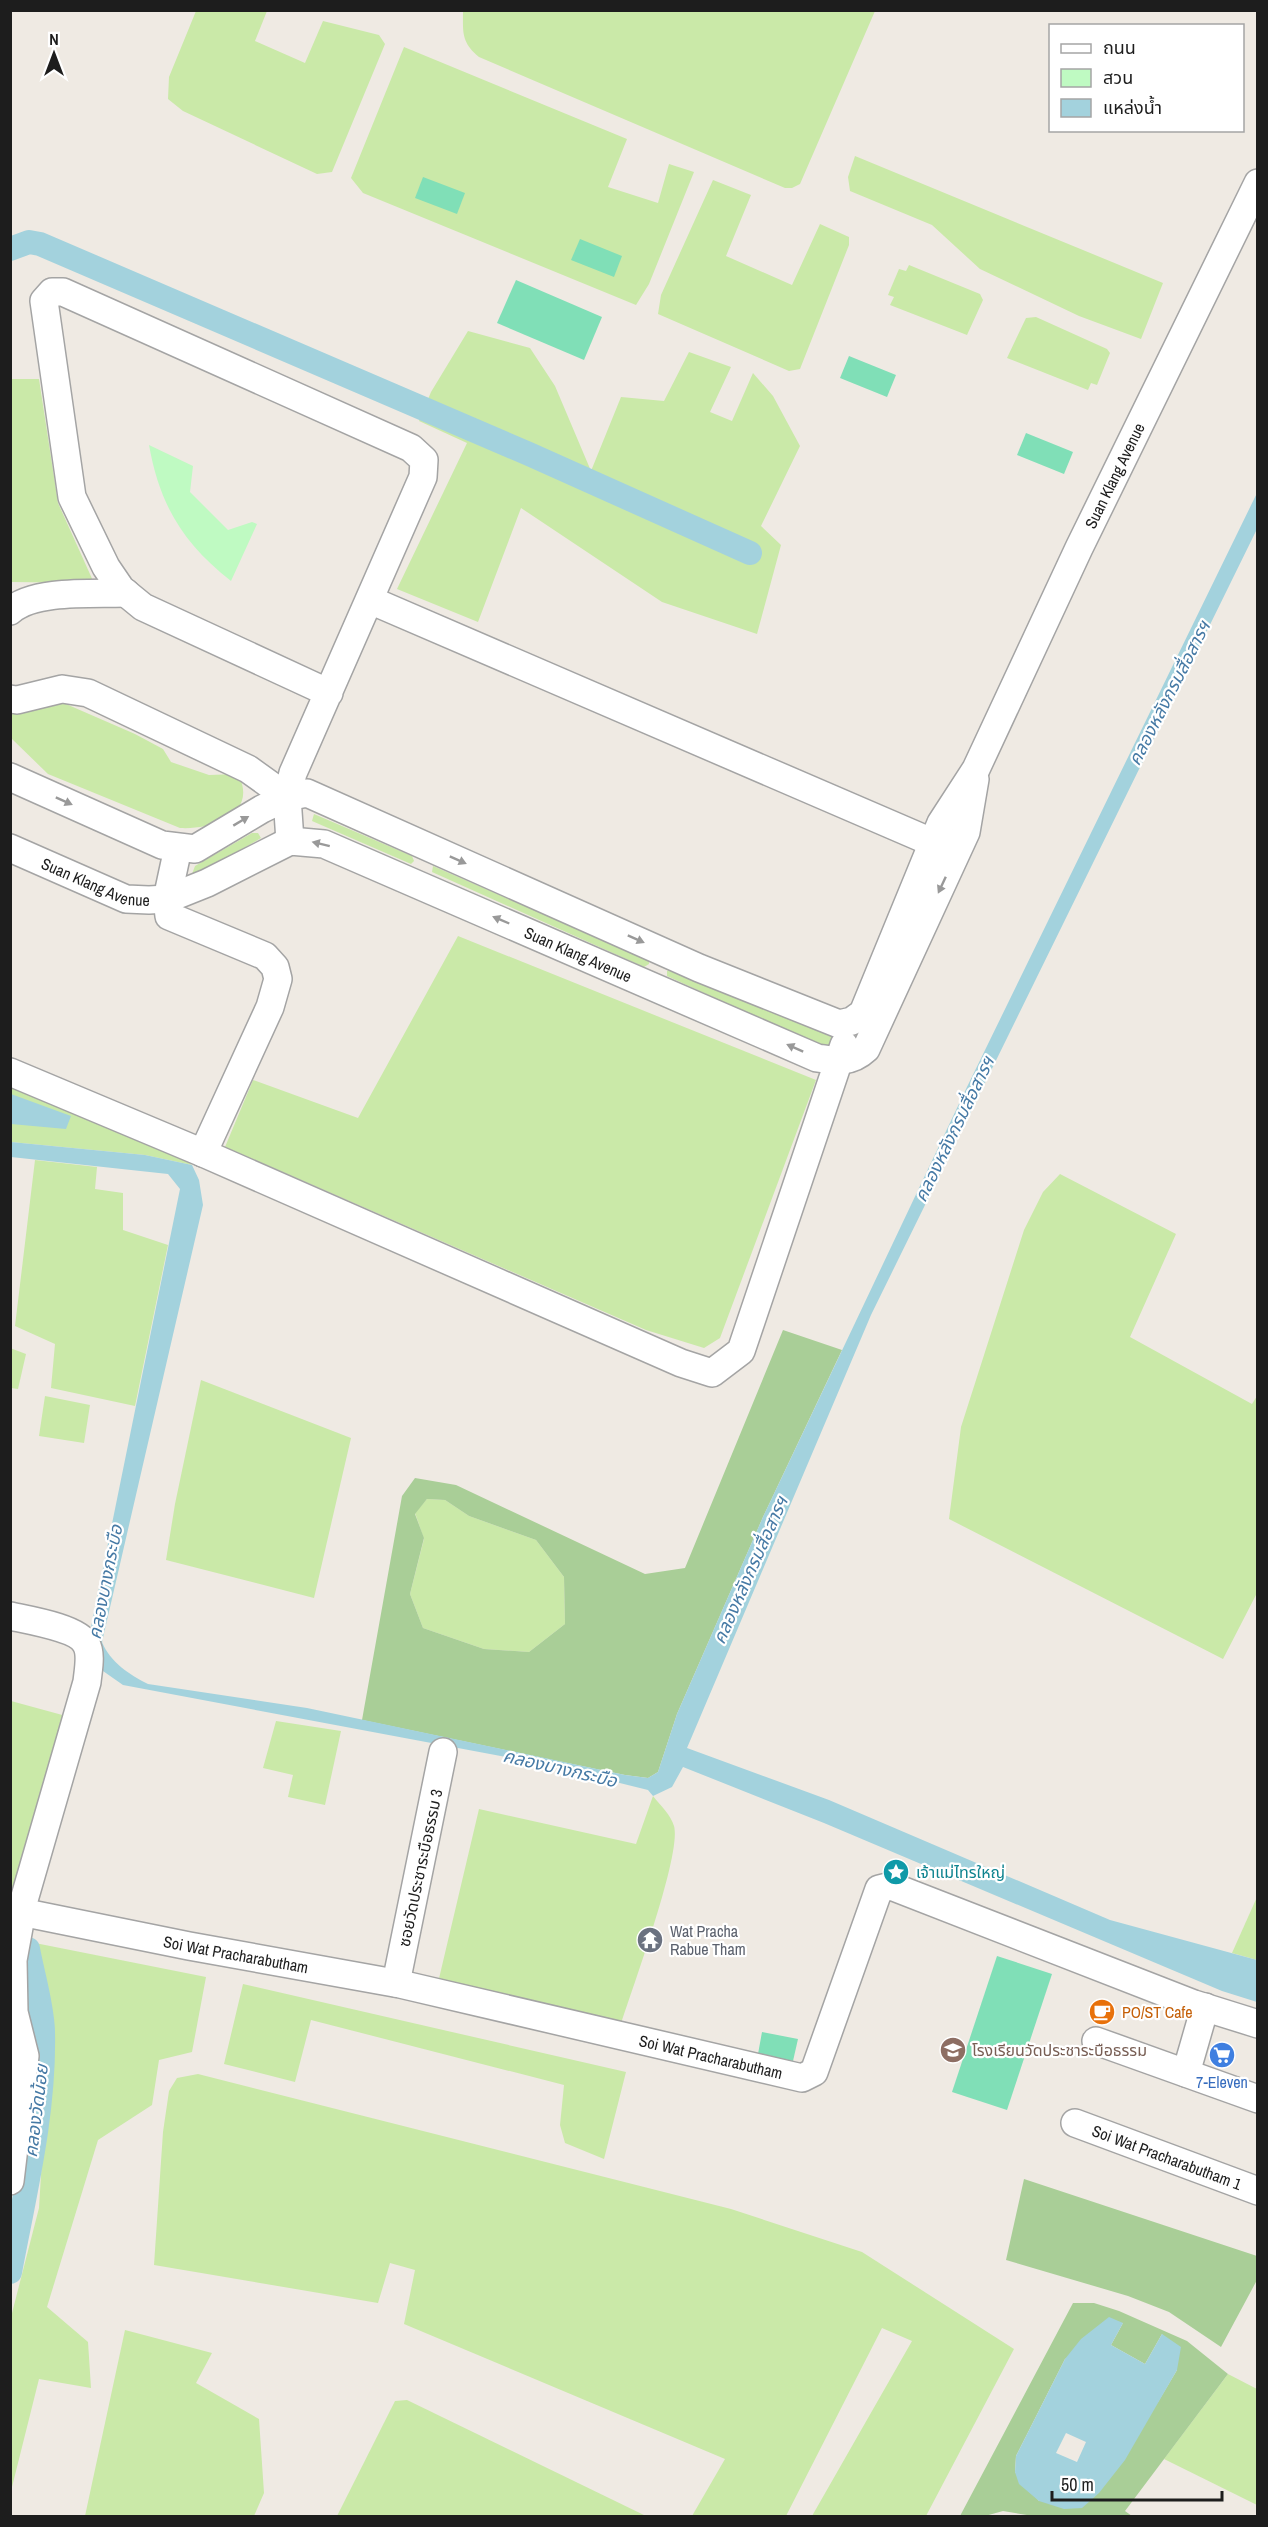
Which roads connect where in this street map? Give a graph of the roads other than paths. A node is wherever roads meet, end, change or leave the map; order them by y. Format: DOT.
graph roads {
  1 [pos="1257,183"];
  2 [pos="126,593"];
  3 [pos="370,600"];
  4 [pos="10,611"];
  5 [pos="329,693"];
  6 [pos="10,699"];
  7 [pos="10,777"];
  8 [pos="287,797"];
  9 [pos="290,841"];
  10 [pos="429,847"];
  11 [pos="10,848"];
  12 [pos="178,848"];
  13 [pos="945,848"];
  14 [pos="414,882"];
  15 [pos="167,898"];
  16 [pos="663,952"];
  17 [pos="649,985"];
  18 [pos="852,1021"];
  19 [pos="838,1061"];
  20 [pos="10,1072"];
  21 [pos="203,1153"];
  22 [pos="10,1616"];
  23 [pos="443,1752"];
  24 [pos="22,1906"];
  25 [pos="396,1983"];
  26 [pos="12,1984"];
  27 [pos="1205,2007"];
  28 [pos="1257,2024"];
  29 [pos="1096,2041"];
  30 [pos="17,2052"];
  31 [pos="1186,2073"];
  32 [pos="1257,2099"];
  33 [pos="1075,2123"];
  34 [pos="10,2181"];
  35 [pos="1257,2191"];
  1 -- 13 [label="street, Suan Klang Avenue"];
  2 -- 3 [label="street"];
  2 -- 4 [label="street"];
  2 -- 5 [label="street"];
  3 -- 5 [label="street"];
  3 -- 13 [label="street"];
  5 -- 8 [label="street"];
  6 -- 8 [label="street"];
  7 -- 12 [label="street, one-way"];
  8 -- 9 [label="street"];
  8 -- 10 [label="street"];
  12 -- 8 [label="street, one-way"];
  14 -- 9 [label="street, Suan Klang Avenue, one-way"];
  9 -- 15 [label="street, Suan Klang Avenue"];
  10 -- 14 [label="street"];
  10 -- 16 [label="street, one-way"];
  11 -- 15 [label="street, Suan Klang Avenue"];
  12 -- 15 [label="street"];
  13 -- 18 [label="street, Suan Klang Avenue"];
  13 -- 19 [label="street, Suan Klang Avenue, one-way"];
  17 -- 14 [label="street, Suan Klang Avenue, one-way"];
  15 -- 21 [label="street"];
  16 -- 17 [label="street"];
  16 -- 18 [label="street"];
  19 -- 17 [label="street, Suan Klang Avenue, one-way"];
  18 -- 19 [label="street, Suan Klang Avenue"];
  19 -- 21 [label="street, Suan Klang Avenue"];
  20 -- 21 [label="street"];
  22 -- 24 [label="street"];
  23 -- 25 [label="street, ซอยวัดประชาระบือธรรม 3"];
  24 -- 25 [label="street, Soi Wat Pracharabutham"];
  24 -- 26 [label="street"];
  25 -- 27 [label="street, Soi Wat Pracharabutham"];
  26 -- 30 [label="street"];
  27 -- 28 [label="street, Soi Wat Pracharabutham"];
  27 -- 31 [label="street"];
  29 -- 31 [label="street"];
  30 -- 34 [label="street"];
  31 -- 32 [label="street"];
  33 -- 35 [label="street, Soi Wat Pracharabutham 1"];
}
